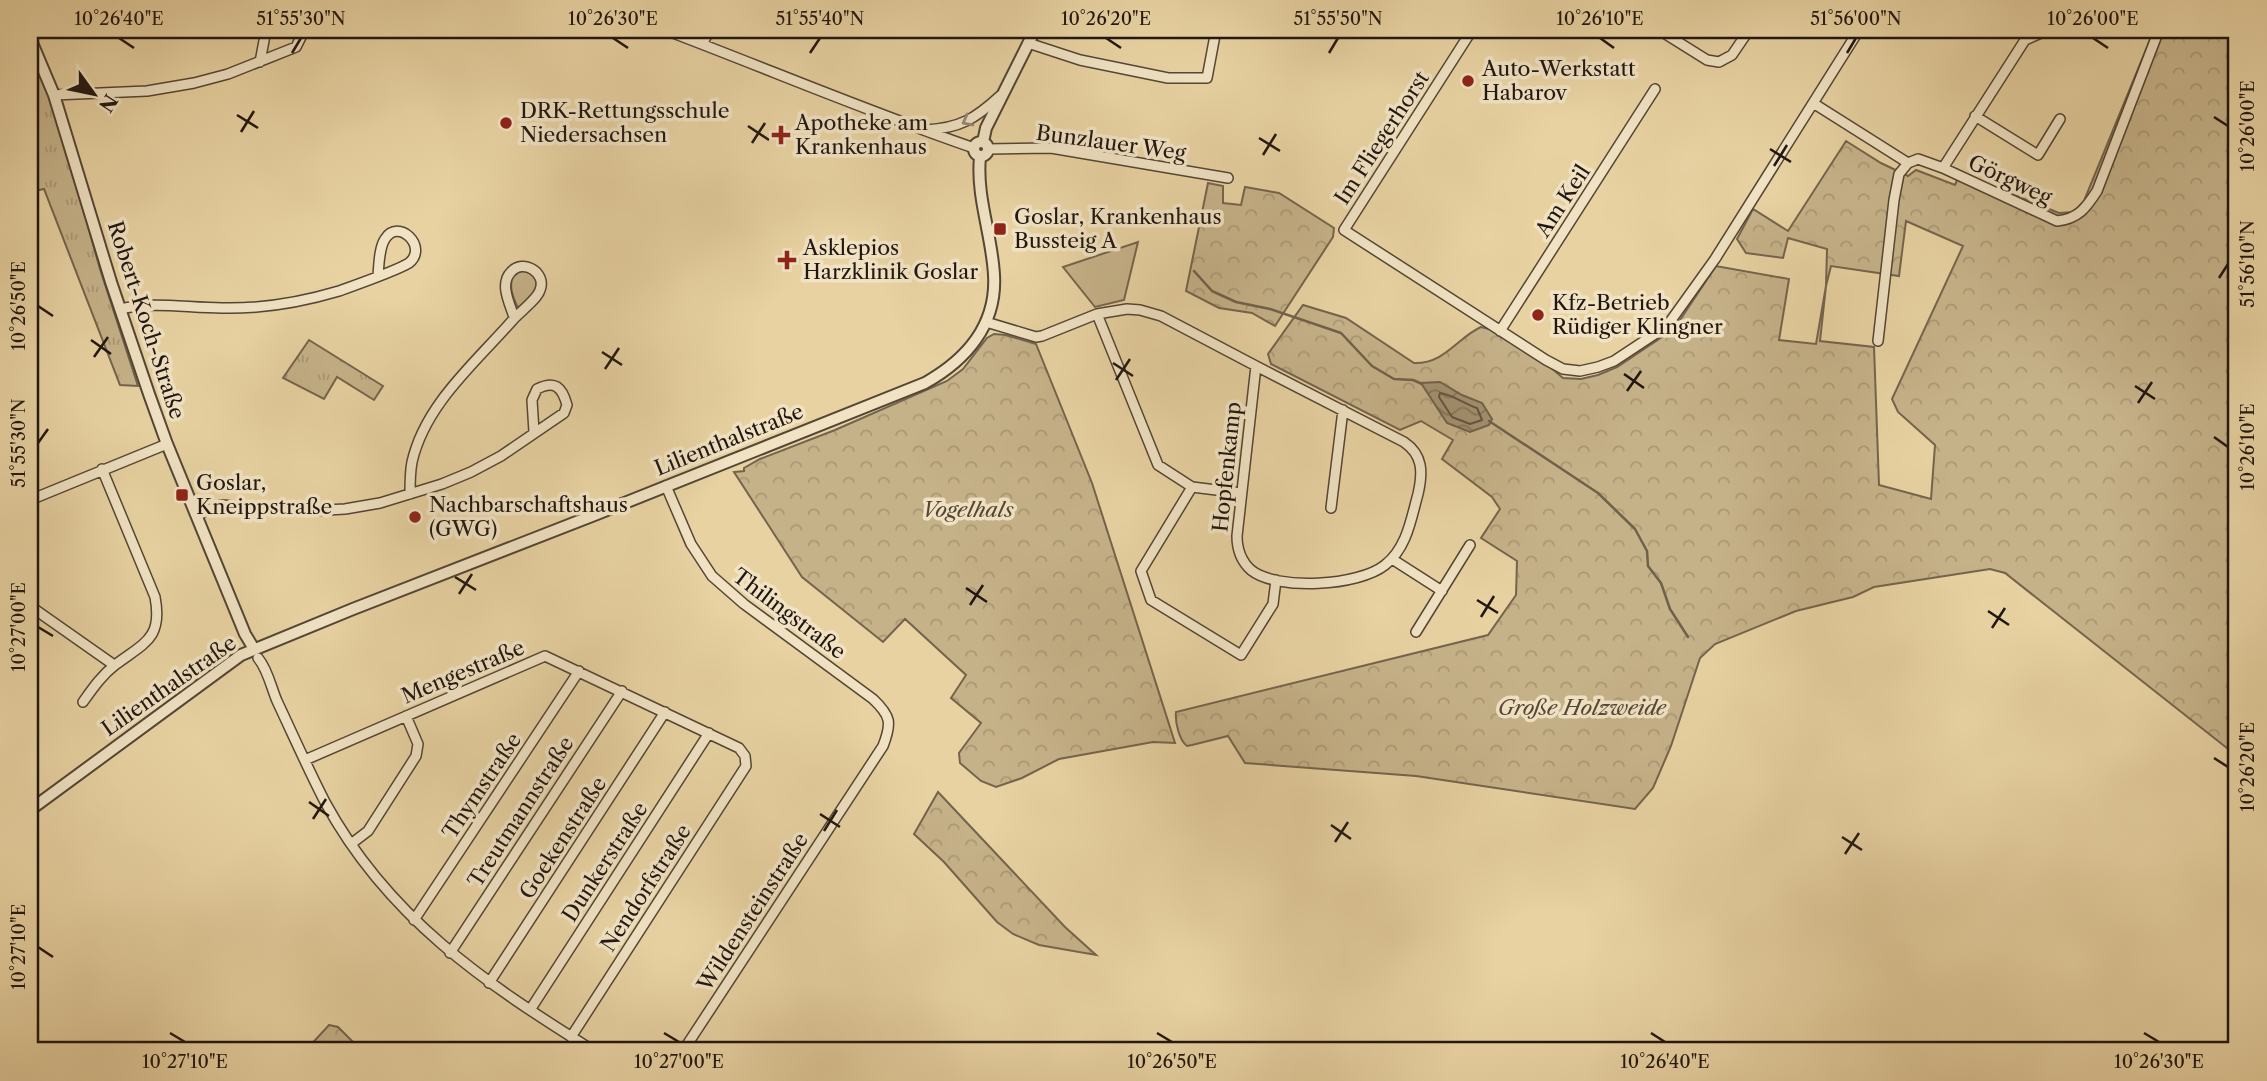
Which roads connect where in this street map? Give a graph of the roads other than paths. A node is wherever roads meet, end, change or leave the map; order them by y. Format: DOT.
graph roads {
  1 [pos="266,30"];
  2 [pos="300,30"];
  3 [pos="665,30"];
  4 [pos="710,30"];
  5 [pos="1035,30"];
  6 [pos="1216,30"];
  7 [pos="1472,30"];
  8 [pos="1659,30"];
  9 [pos="1749,30"];
  10 [pos="1859,30"];
  11 [pos="2048,30"];
  12 [pos="2159,30"];
  13 [pos="1675,34"];
  14 [pos="30,38"];
  15 [pos="1028,43"];
  16 [pos="702,44"];
  17 [pos="260,62"];
  18 [pos="1655,89"];
  19 [pos="1003,93"];
  20 [pos="54,95"];
  21 [pos="1813,103"];
  22 [pos="1975,116"];
  23 [pos="2060,119"];
  24 [pos="922,131"];
  25 [pos="981,149"];
  26 [pos="1908,163"];
  27 [pos="1943,168"];
  28 [pos="1228,178"];
  29 [pos="378,275"];
  30 [pos="120,309"];
  31 [pos="1097,314"];
  32 [pos="514,317"];
  33 [pos="986,322"];
  34 [pos="1500,331"];
  35 [pos="1878,341"];
  36 [pos="1256,366"];
  37 [pos="1343,410"];
  38 [pos="534,432"];
  39 [pos="167,444"];
  40 [pos="102,470"];
  41 [pos="666,486"];
  42 [pos="1192,487"];
  43 [pos="1241,493"];
  44 [pos="410,494"];
  45 [pos="30,500"];
  46 [pos="1331,508"];
  47 [pos="196,515"];
  48 [pos="1470,545"];
  49 [pos="1392,559"];
  50 [pos="1276,580"];
  51 [pos="1442,591"];
  52 [pos="30,606"];
  53 [pos="1416,632"];
  54 [pos="254,649"];
  55 [pos="114,665"];
  56 [pos="579,671"];
  57 [pos="622,691"];
  58 [pos="83,702"];
  59 [pos="665,712"];
  60 [pos="406,716"];
  61 [pos="889,718"];
  62 [pos="709,733"];
  63 [pos="745,756"];
  64 [pos="305,760"];
  65 [pos="30,810"];
  66 [pos="351,844"];
  67 [pos="414,920"];
  68 [pos="450,953"];
  69 [pos="489,983"];
  70 [pos="530,1010"];
  71 [pos="571,1037"];
  72 [pos="594,1051"];
  73 [pos="683,1051"];
  1 -- 17 [label="street"];
  2 -- 17 [label="street"];
  3 -- 16 [label="street, Bunzlauer Weg"];
  4 -- 16 [label="street"];
  5 -- 15 [label="street"];
  6 -- 15 [label="street"];
  7 -- 34 [label="street, Im Fliegerhorst"];
  8 -- 13 [label="street"];
  9 -- 13 [label="street"];
  10 -- 21 [label="street"];
  11 -- 22 [label="street"];
  12 -- 27 [label="street, Görgweg"];
  14 -- 20 [label="street, Robert-Koch-Straße"];
  15 -- 19 [label="street"];
  16 -- 24 [label="street, Bunzlauer Weg"];
  17 -- 20 [label="street"];
  18 -- 34 [label="street, Am Keil"];
  19 -- 24 [label="street, one-way"];
  19 -- 25 [label="street"];
  20 -- 30 [label="street, Robert-Koch-Straße"];
  21 -- 26 [label="street"];
  21 -- 34 [label="street"];
  22 -- 23 [label="street"];
  22 -- 27 [label="street"];
  24 -- 25 [label="street, Bunzlauer Weg"];
  25 -- 28 [label="street, Bunzlauer Weg"];
  25 -- 33 [label="street, Lilienthalstraße"];
  26 -- 27 [label="street, Görgweg"];
  26 -- 35 [label="street"];
  29 -- 29 [label="street"];
  29 -- 30 [label="street"];
  30 -- 39 [label="street, Robert-Koch-Straße"];
  31 -- 33 [label="street"];
  31 -- 36 [label="street"];
  31 -- 42 [label="street"];
  32 -- 32 [label="street"];
  32 -- 44 [label="street"];
  33 -- 41 [label="street, Lilienthalstraße"];
  36 -- 37 [label="street"];
  36 -- 43 [label="street, Hopfenkamp"];
  37 -- 46 [label="street"];
  37 -- 49 [label="street"];
  38 -- 38 [label="street"];
  38 -- 44 [label="street"];
  39 -- 40 [label="street"];
  39 -- 47 [label="street, Robert-Koch-Straße"];
  40 -- 45 [label="street"];
  40 -- 55 [label="street"];
  41 -- 54 [label="street, Lilienthalstraße"];
  41 -- 61 [label="street, Thilingstraße"];
  42 -- 43 [label="street"];
  42 -- 50 [label="street"];
  43 -- 50 [label="street, Hopfenkamp"];
  44 -- 47 [label="street"];
  47 -- 54 [label="street, Robert-Koch-Straße"];
  48 -- 51 [label="street"];
  49 -- 50 [label="street, Hopfenkamp"];
  49 -- 51 [label="street"];
  51 -- 53 [label="street"];
  52 -- 55 [label="street"];
  54 -- 64 [label="street"];
  54 -- 65 [label="street, Lilienthalstraße"];
  55 -- 58 [label="street"];
  56 -- 57 [label="street, Mengestraße"];
  56 -- 60 [label="street, Mengestraße"];
  56 -- 67 [label="street, Thymstraße"];
  57 -- 59 [label="street, Mengestraße"];
  57 -- 68 [label="street, Treutmannstraße"];
  59 -- 62 [label="street, Mengestraße"];
  59 -- 69 [label="street, Goekenstraße"];
  60 -- 64 [label="street, Mengestraße"];
  60 -- 66 [label="street"];
  61 -- 73 [label="street, Wildensteinstraße"];
  62 -- 63 [label="street, Mengestraße"];
  62 -- 70 [label="street, Dunkerstraße"];
  63 -- 71 [label="street, Nendorfstraße"];
  64 -- 66 [label="street"];
  66 -- 67 [label="street"];
  67 -- 68 [label="street"];
  68 -- 69 [label="street"];
  69 -- 70 [label="street"];
  70 -- 71 [label="street"];
  71 -- 72 [label="street"];
}
